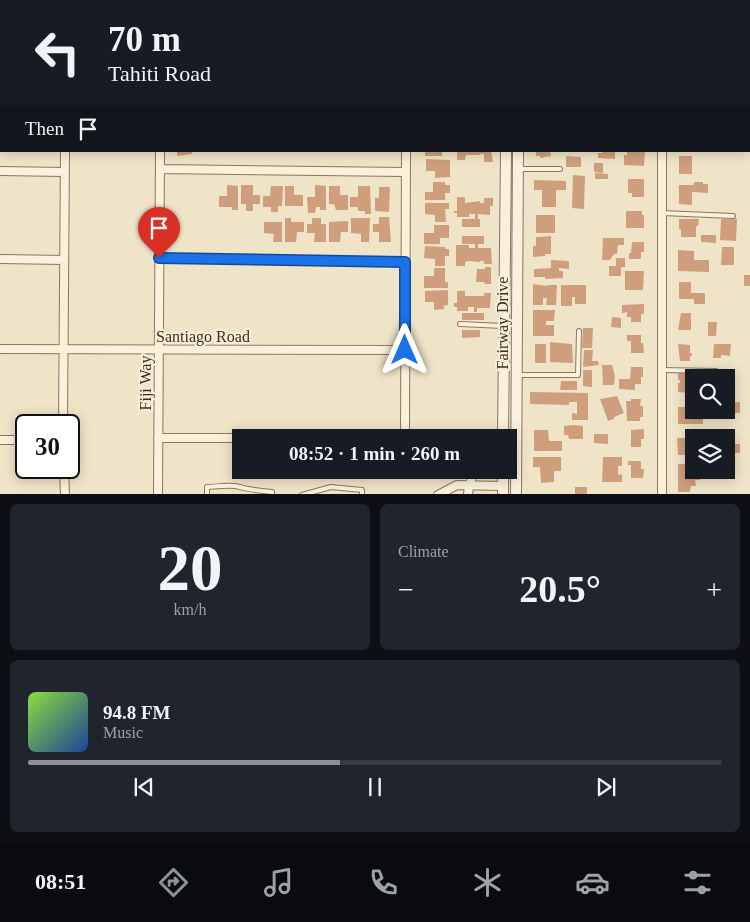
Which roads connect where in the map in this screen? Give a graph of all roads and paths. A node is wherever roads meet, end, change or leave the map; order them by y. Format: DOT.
graph roads {
  1 [pos="64,152"];
  2 [pos="160,152"];
  3 [pos="406,152"];
  4 [pos="506,152"];
  5 [pos="518,152"];
  6 [pos="662,152"];
  7 [pos="160,169"];
  8 [pos="518,169"];
  9 [pos="560,169"];
  10 [pos="0,171"];
  11 [pos="64,172"];
  12 [pos="405,172"];
  13 [pos="505,200"];
  14 [pos="518,200"];
  15 [pos="662,213"];
  16 [pos="733,216"];
  17 [pos="159,258"];
  18 [pos="0,259"];
  19 [pos="64,260"];
  20 [pos="405,262"];
  21 [pos="460,324"];
  22 [pos="504,326"];
  23 [pos="579,330"];
  24 [pos="0,349"];
  25 [pos="64,349"];
  26 [pos="159,349"];
  27 [pos="405,350"];
  28 [pos="662,370"];
  29 [pos="685,370"];
  30 [pos="517,375"];
  31 [pos="63,414"];
  32 [pos="405,429"];
  33 [pos="504,429"];
  34 [pos="158,438"];
  35 [pos="232,438"];
  36 [pos="0,440"];
  37 [pos="15,440"];
  38 [pos="64,479"];
  39 [pos="471,479"];
  40 [pos="468,486"];
  41 [pos="503,490"];
  42 [pos="516,490"];
  43 [pos="65,494"];
  44 [pos="158,494"];
  45 [pos="207,494"];
  46 [pos="272,494"];
  47 [pos="302,494"];
  48 [pos="362,494"];
  49 [pos="438,494"];
  50 [pos="468,494"];
  51 [pos="662,494"];
  1 -- 11 [label="street"];
  2 -- 7 [label="street, Fiji Way"];
  3 -- 12 [label="street"];
  4 -- 13 [label="street, Fairway Drive"];
  5 -- 8 [label="street, Fairway Drive"];
  6 -- 15 [label="street"];
  7 -- 12 [label="street"];
  7 -- 17 [label="street, Fiji Way"];
  8 -- 9 [label="lane"];
  8 -- 14 [label="street, Fairway Drive"];
  10 -- 11 [label="street"];
  11 -- 19 [label="street"];
  12 -- 20 [label="street"];
  13 -- 14 [label="street"];
  13 -- 22 [label="street, Fairway Drive"];
  14 -- 30 [label="street, Fairway Drive"];
  15 -- 16 [label="lane"];
  15 -- 28 [label="street"];
  17 -- 20 [label="street"];
  17 -- 26 [label="street, Fiji Way"];
  18 -- 19 [label="street"];
  19 -- 25 [label="street"];
  20 -- 27 [label="street"];
  21 -- 22 [label="lane"];
  22 -- 33 [label="street, Fairway Drive"];
  23 -- 30 [label="lane"];
  24 -- 25 [label="street, Santiago Road"];
  25 -- 26 [label="street, Santiago Road"];
  25 -- 31 [label="street"];
  26 -- 27 [label="street, Santiago Road"];
  26 -- 34 [label="street, Fiji Way"];
  27 -- 32 [label="street"];
  28 -- 29 [label="lane"];
  28 -- 51 [label="street"];
  30 -- 42 [label="street, Fairway Drive"];
  34 -- 35 [label="street"];
  34 -- 44 [label="street, Fiji Way"];
  36 -- 37 [label="street"];
  38 -- 43 [label="street"];
  39 -- 40 [label="street"];
  40 -- 41 [label="street"];
  40 -- 49 [label="street"];
  40 -- 50 [label="street"];
  41 -- 42 [label="street"];
  45 -- 46 [label="lane"];
  47 -- 48 [label="lane"];
}
